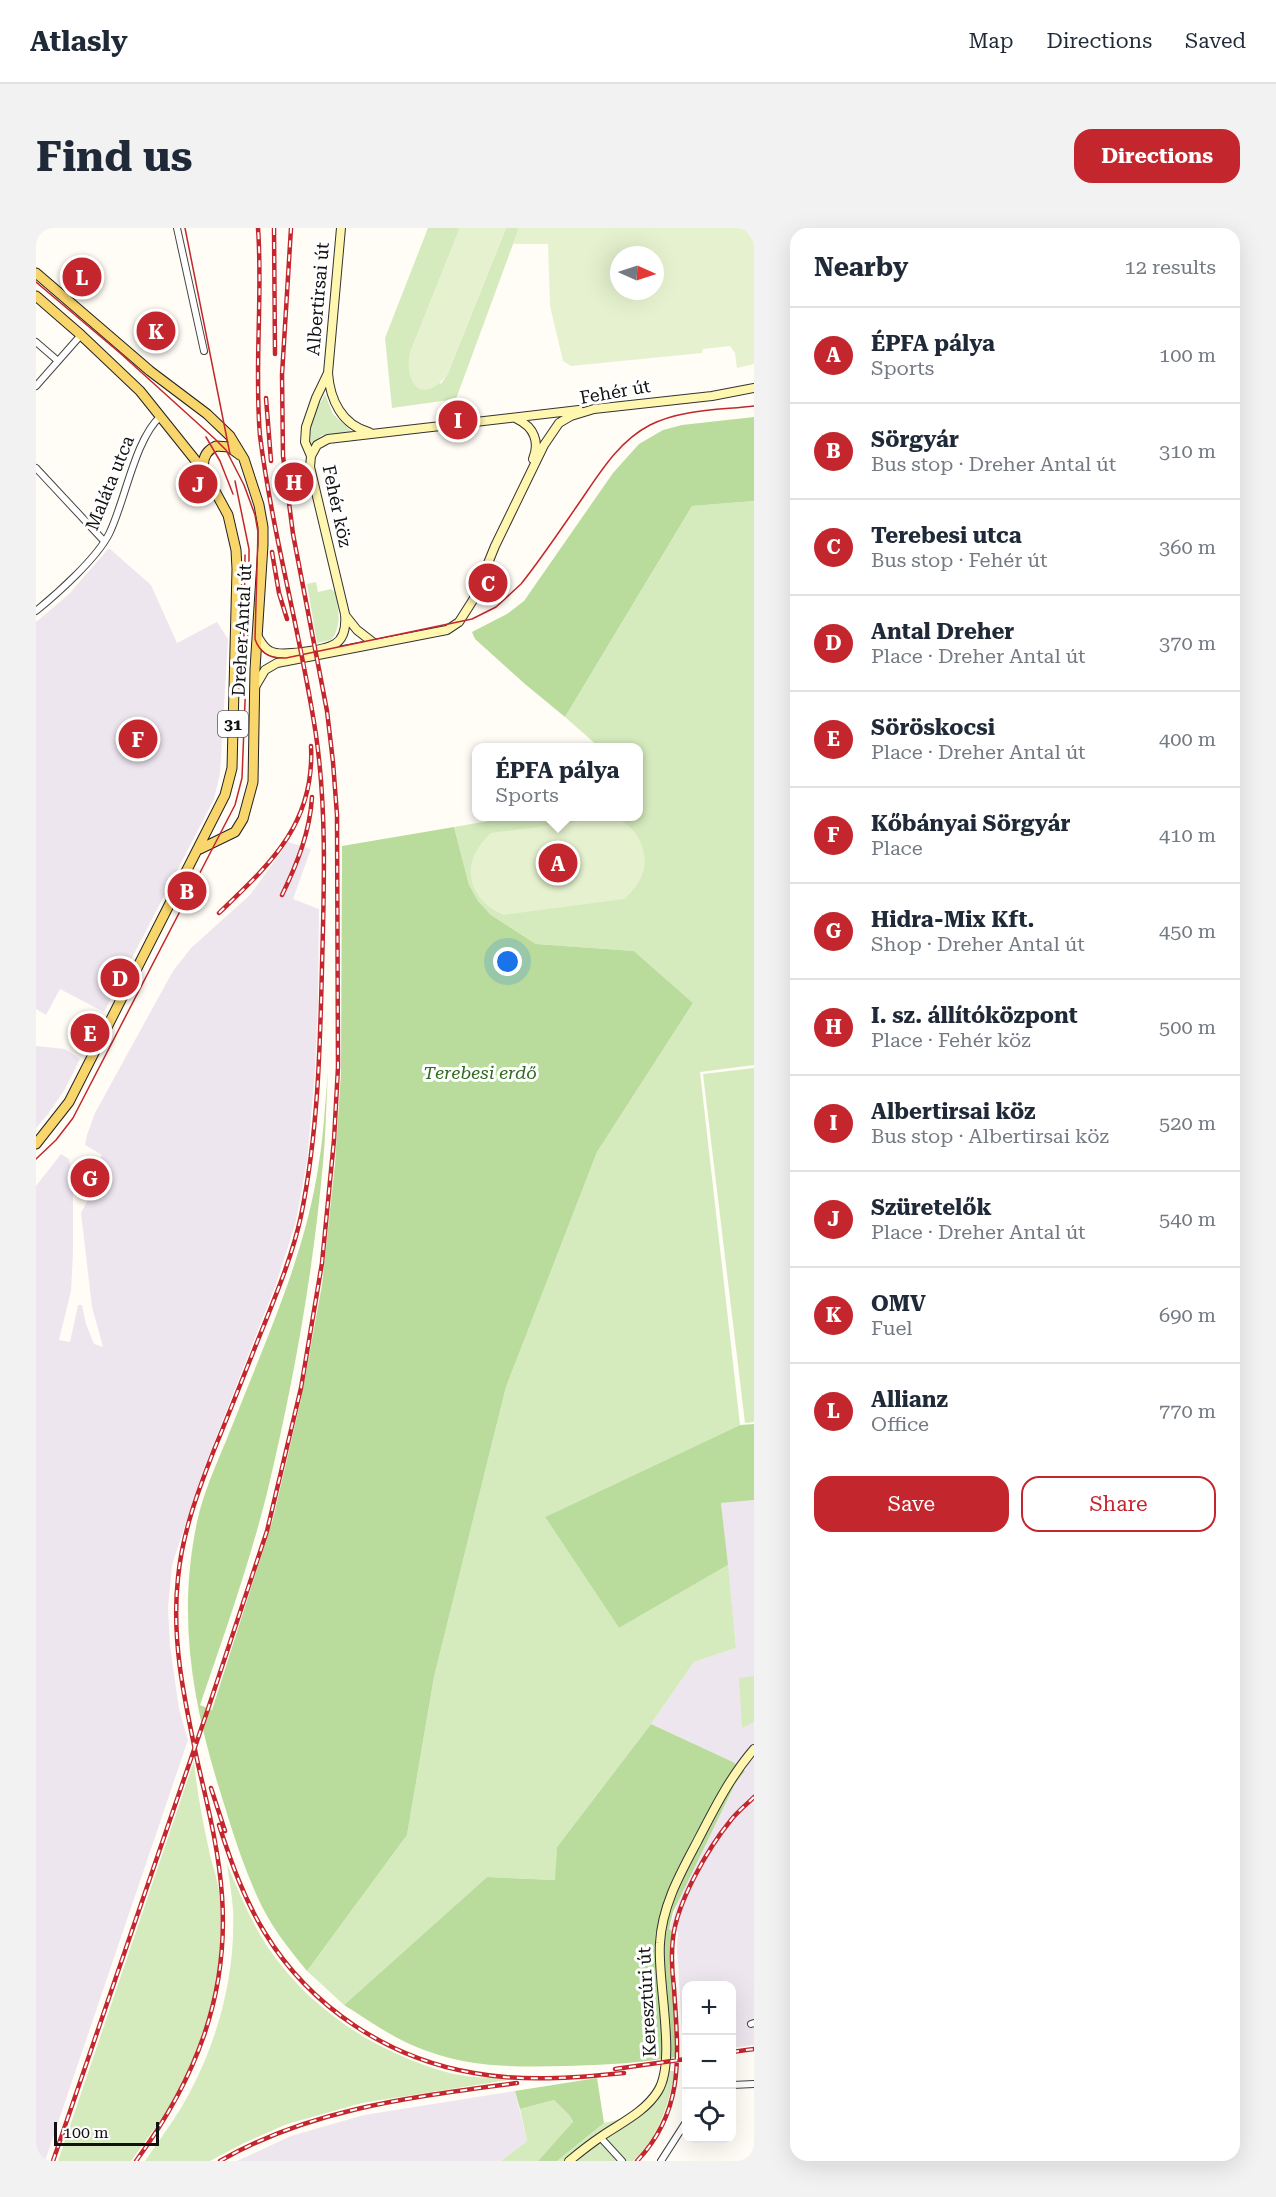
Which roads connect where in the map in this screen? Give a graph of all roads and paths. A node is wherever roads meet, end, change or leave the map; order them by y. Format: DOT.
graph roads {
  1 [pos="177,228"];
  2 [pos="341,228"];
  3 [pos="36,273"];
  4 [pos="36,296"];
  5 [pos="81,335"];
  6 [pos="36,342"];
  7 [pos="204,351"];
  8 [pos="58,361"];
  9 [pos="328,374"];
  10 [pos="36,386"];
  11 [pos="754,388"];
  12 [pos="594,409"];
  13 [pos="161,416"];
  14 [pos="518,419"];
  15 [pos="376,433"];
  16 [pos="311,456"];
  17 [pos="244,459"];
  18 [pos="36,468"];
  19 [pos="204,471"];
  20 [pos="507,523"];
  21 [pos="104,541"];
  22 [pos="36,612"];
  23 [pos="345,614"];
  24 [pos="258,637"];
  25 [pos="375,644"];
  26 [pos="255,688"];
  27 [pos="218,811"];
  28 [pos="230,835"];
  29 [pos="198,850"];
  30 [pos="36,1144"];
  31 [pos="754,1749"];
  32 [pos="754,2084"];
  33 [pos="736,2085"];
  34 [pos="682,2130"];
  35 [pos="600,2138"];
  36 [pos="569,2161"];
  37 [pos="622,2161"];
  38 [pos="661,2161"];
  1 -- 7 [label="street"];
  2 -- 9 [label="main road, Albertirsai út"];
  3 -- 17 [label="main road, 31"];
  4 -- 5 [label="main road, 31"];
  5 -- 8 [label="street"];
  5 -- 13 [label="main road, 31"];
  6 -- 8 [label="street"];
  8 -- 10 [label="street"];
  9 -- 15 [label="main road"];
  9 -- 16 [label="main road, Fehér köz"];
  11 -- 12 [label="main road, Fehér út"];
  12 -- 14 [label="main road"];
  12 -- 20 [label="main road, Fehér út"];
  13 -- 19 [label="main road, 31"];
  13 -- 21 [label="street, Maláta utca"];
  14 -- 15 [label="main road"];
  14 -- 20 [label="main road, Fehér út"];
  15 -- 16 [label="main road"];
  16 -- 23 [label="main road, Fehér köz"];
  17 -- 19 [label="main road"];
  17 -- 24 [label="main road, Dreher Antal út / 31"];
  18 -- 21 [label="street"];
  19 -- 27 [label="main road, Dreher Antal út / 31"];
  20 -- 25 [label="main road, Fehér út"];
  21 -- 22 [label="street, Maláta utca"];
  23 -- 24 [label="main road, Fehér köz"];
  23 -- 25 [label="main road"];
  24 -- 26 [label="main road, Dreher Antal út / 31"];
  25 -- 26 [label="main road, Fehér út"];
  26 -- 28 [label="main road, Dreher Antal út / 31"];
  27 -- 28 [label="main road"];
  27 -- 29 [label="main road, Dreher Antal út / 31"];
  28 -- 29 [label="main road"];
  29 -- 30 [label="main road, Dreher Antal út / 31"];
  31 -- 35 [label="main road, Keresztúri út"];
  32 -- 33 [label="street"];
  34 -- 38 [label="street"];
  35 -- 36 [label="main road, Keresztúri út"];
  35 -- 37 [label="street"];
}
